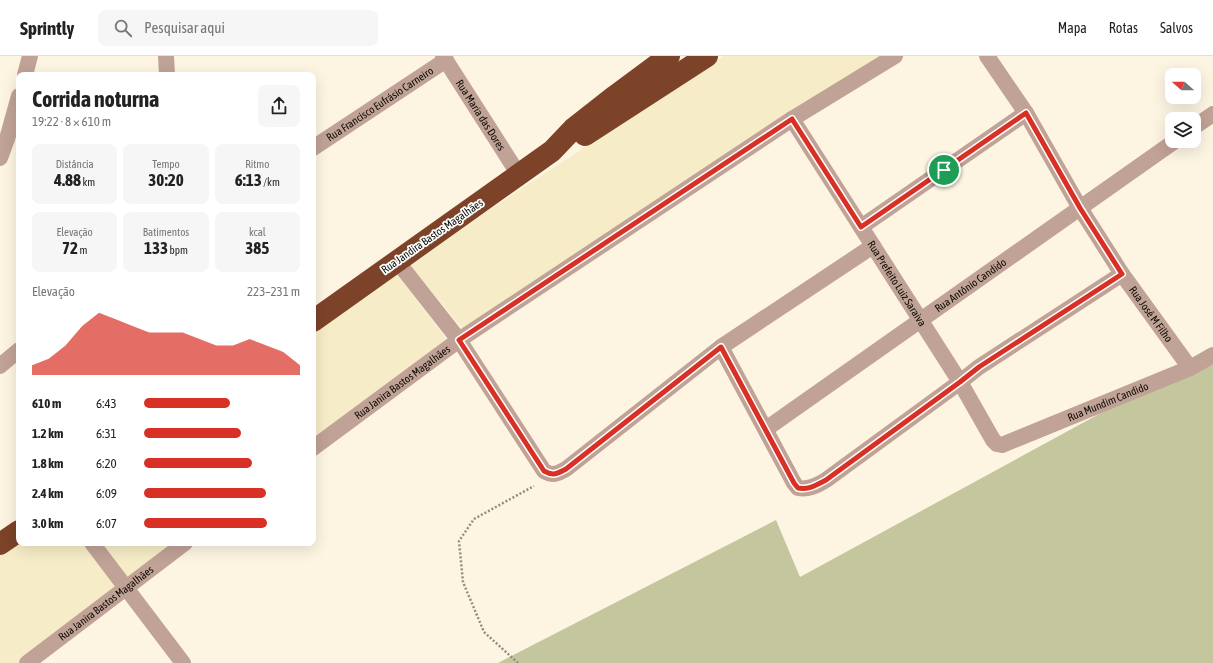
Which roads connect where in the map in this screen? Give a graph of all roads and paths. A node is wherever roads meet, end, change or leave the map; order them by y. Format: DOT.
graph roads {
  1 [pos="30,56"];
  2 [pos="166,56"];
  3 [pos="669,56"];
  4 [pos="707,56"];
  5 [pos="895,56"];
  6 [pos="987,56"];
  7 [pos="444,58"];
  8 [pos="26,72"];
  9 [pos="167,72"];
  10 [pos="16,107"];
  11 [pos="1026,113"];
  12 [pos="1213,114"];
  13 [pos="792,119"];
  14 [pos="1201,122"];
  15 [pos="316,146"];
  16 [pos="1165,148"];
  17 [pos="552,151"];
  18 [pos="0,158"];
  19 [pos="519,175"];
  20 [pos="1080,208"];
  21 [pos="861,227"];
  22 [pos="873,246"];
  23 [pos="397,261"];
  24 [pos="1122,274"];
  25 [pos="316,319"];
  26 [pos="920,320"];
  27 [pos="459,340"];
  28 [pos="721,347"];
  29 [pos="16,352"];
  30 [pos="1213,355"];
  31 [pos="1,363"];
  32 [pos="1190,368"];
  33 [pos="960,382"];
  34 [pos="766,429"];
  35 [pos="1002,445"];
  36 [pos="316,446"];
  37 [pos="556,474"];
  38 [pos="16,533"];
  39 [pos="0,544"];
  40 [pos="94,546"];
  41 [pos="182,546"];
  42 [pos="126,587"];
  43 [pos="27,663"];
  44 [pos="183,663"];
  45 [pos="518,663"];
  1 -- 8 [label="street"];
  2 -- 9 [label="street"];
  3 -- 17 [label="highway, Rua Jandira Bastos Magalhães"];
  4 -- 17 [label="highway, Rua Jandira Bastos Magalhães"];
  5 -- 13 [label="street, Rua Janira Bastos Magalhães"];
  6 -- 11 [label="street, Rua José M Filho"];
  7 -- 15 [label="street, Rua Francisco Eufrásio Carneiro"];
  7 -- 19 [label="street, Rua Maria das Dores"];
  10 -- 18 [label="street"];
  11 -- 20 [label="street, Rua José M Filho"];
  11 -- 21 [label="street"];
  12 -- 14 [label="street"];
  13 -- 21 [label="street, Rua Prefeito Luiz Saraiva"];
  13 -- 27 [label="street, Rua Janira Bastos Magalhães"];
  16 -- 20 [label="street, Rua Antônio Candido"];
  17 -- 19 [label="highway, Rua Jandira Bastos Magalhães"];
  19 -- 23 [label="highway, Rua Jandira Bastos Magalhães"];
  20 -- 24 [label="street, Rua José M Filho"];
  20 -- 26 [label="street, Rua Antônio Candido"];
  21 -- 22 [label="street, Rua Prefeito Luiz Saraiva"];
  22 -- 26 [label="street, Rua Prefeito Luiz Saraiva"];
  22 -- 28 [label="street"];
  23 -- 25 [label="highway, Rua Jandira Bastos Magalhães"];
  23 -- 27 [label="street"];
  24 -- 32 [label="street, Rua José M Filho"];
  24 -- 33 [label="street"];
  26 -- 33 [label="street, Rua Prefeito Luiz Saraiva"];
  26 -- 34 [label="street, Rua Antônio Candido"];
  27 -- 36 [label="street, Rua Janira Bastos Magalhães"];
  27 -- 37 [label="street"];
  28 -- 34 [label="street"];
  28 -- 37 [label="street"];
  29 -- 31 [label="street"];
  30 -- 32 [label="street, Rua Mundim Candido"];
  32 -- 35 [label="street, Rua Mundim Candido"];
  33 -- 34 [label="street"];
  33 -- 35 [label="street, Rua Prefeito Luiz Saraiva"];
  37 -- 45 [label="path"];
  38 -- 39 [label="highway"];
  40 -- 42 [label="street"];
  41 -- 42 [label="street, Rua Janira Bastos Magalhães"];
  42 -- 43 [label="street, Rua Janira Bastos Magalhães"];
  42 -- 44 [label="street"];
}
